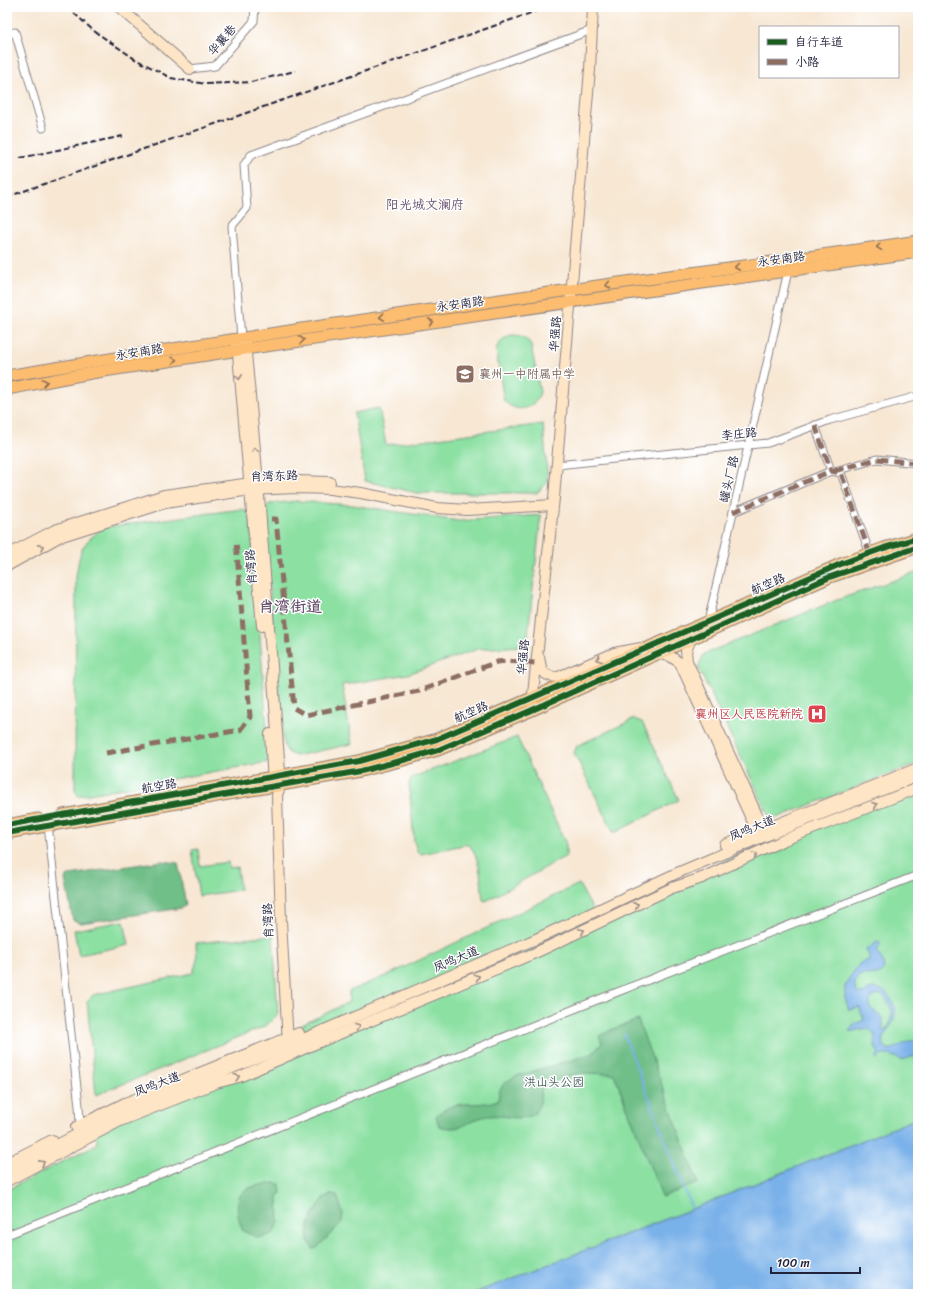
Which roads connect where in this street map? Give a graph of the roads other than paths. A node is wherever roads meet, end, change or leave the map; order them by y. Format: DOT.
graph roads {
  1 [pos="119,7"];
  2 [pos="255,7"];
  3 [pos="593,7"];
  4 [pos="592,30"];
  5 [pos="7,34"];
  6 [pos="190,69"];
  7 [pos="43,128"];
  8 [pos="918,241"];
  9 [pos="918,252"];
  10 [pos="788,271"];
  11 [pos="572,290"];
  12 [pos="571,301"];
  13 [pos="241,338"];
  14 [pos="241,349"];
  15 [pos="7,376"];
  16 [pos="7,389"];
  17 [pos="918,396"];
  18 [pos="815,425"];
  19 [pos="748,445"];
  20 [pos="918,463"];
  21 [pos="557,465"];
  22 [pos="833,471"];
  23 [pos="253,486"];
  24 [pos="554,501"];
  25 [pos="733,512"];
  26 [pos="918,538"];
  27 [pos="918,547"];
  28 [pos="870,554"];
  29 [pos="7,555"];
  30 [pos="7,566"];
  31 [pos="708,622"];
  32 [pos="691,639"];
  33 [pos="537,646"];
  34 [pos="655,650"];
  35 [pos="533,697"];
  36 [pos="530,711"];
  37 [pos="918,768"];
  38 [pos="918,776"];
  39 [pos="277,784"];
  40 [pos="918,788"];
  41 [pos="7,825"];
  42 [pos="48,825"];
  43 [pos="7,833"];
  44 [pos="762,834"];
  45 [pos="918,875"];
  46 [pos="288,1041"];
  47 [pos="80,1125"];
  48 [pos="7,1163"];
  49 [pos="7,1171"];
  50 [pos="7,1181"];
  51 [pos="7,1235"];
  1 -- 6 [label="street"];
  2 -- 6 [label="street, 华襄巷"];
  3 -- 4 [label="street, 华强路"];
  4 -- 11 [label="street, 华强路"];
  4 -- 13 [label="street"];
  5 -- 7 [label="street"];
  8 -- 11 [label="main road, 永安南路, one-way"];
  9 -- 10 [label="main road, 永安南路"];
  10 -- 12 [label="main road, 永安南路"];
  10 -- 19 [label="street, 罐头厂路"];
  11 -- 12 [label="street, 华强路"];
  11 -- 13 [label="main road, 永安南路, one-way"];
  14 -- 12 [label="main road, 永安南路, one-way"];
  12 -- 21 [label="street, 华强路"];
  13 -- 14 [label="street, 肖湾路"];
  13 -- 15 [label="main road, 永安南路"];
  16 -- 14 [label="main road, 永安南路, one-way"];
  14 -- 23 [label="street, 肖湾路"];
  17 -- 18 [label="street, 李庄路"];
  18 -- 19 [label="street, 李庄路"];
  18 -- 22 [label="street"];
  19 -- 21 [label="street, 李庄路"];
  19 -- 25 [label="street, 罐头厂路"];
  20 -- 22 [label="street"];
  21 -- 24 [label="street, 华强路"];
  22 -- 25 [label="street"];
  22 -- 28 [label="street"];
  23 -- 24 [label="street, 肖湾东路"];
  23 -- 29 [label="street, 肖湾东路"];
  30 -- 23 [label="street, 肖湾东路, one-way"];
  23 -- 39 [label="street, 肖湾路"];
  24 -- 33 [label="street, 华强路"];
  25 -- 31 [label="street, 罐头厂路"];
  26 -- 28 [label="main road, 航空路"];
  27 -- 32 [label="main road, 航空路"];
  28 -- 31 [label="main road, 航空路"];
  31 -- 34 [label="main road, 航空路"];
  32 -- 34 [label="main road, 航空路"];
  32 -- 44 [label="street"];
  34 -- 33 [label="street, one-way"];
  33 -- 35 [label="street, 华强路"];
  34 -- 35 [label="main road, 航空路"];
  34 -- 36 [label="main road, 航空路"];
  34 -- 44 [label="street"];
  35 -- 36 [label="street, 华强路"];
  35 -- 39 [label="main road, 航空路"];
  36 -- 39 [label="main road, 航空路"];
  37 -- 44 [label="street, 凤鸣大道"];
  38 -- 44 [label="street, 凤鸣大道"];
  39 -- 41 [label="main road, 航空路"];
  39 -- 42 [label="main road, 航空路"];
  39 -- 46 [label="street, 肖湾路"];
  50 -- 40 [label="street, one-way"];
  42 -- 43 [label="main road, 航空路"];
  42 -- 47 [label="street"];
  44 -- 46 [label="street, 凤鸣大道"];
  45 -- 51 [label="street"];
  46 -- 47 [label="street, 凤鸣大道"];
  46 -- 49 [label="street, 凤鸣大道"];
  47 -- 48 [label="street, 凤鸣大道"];
}
